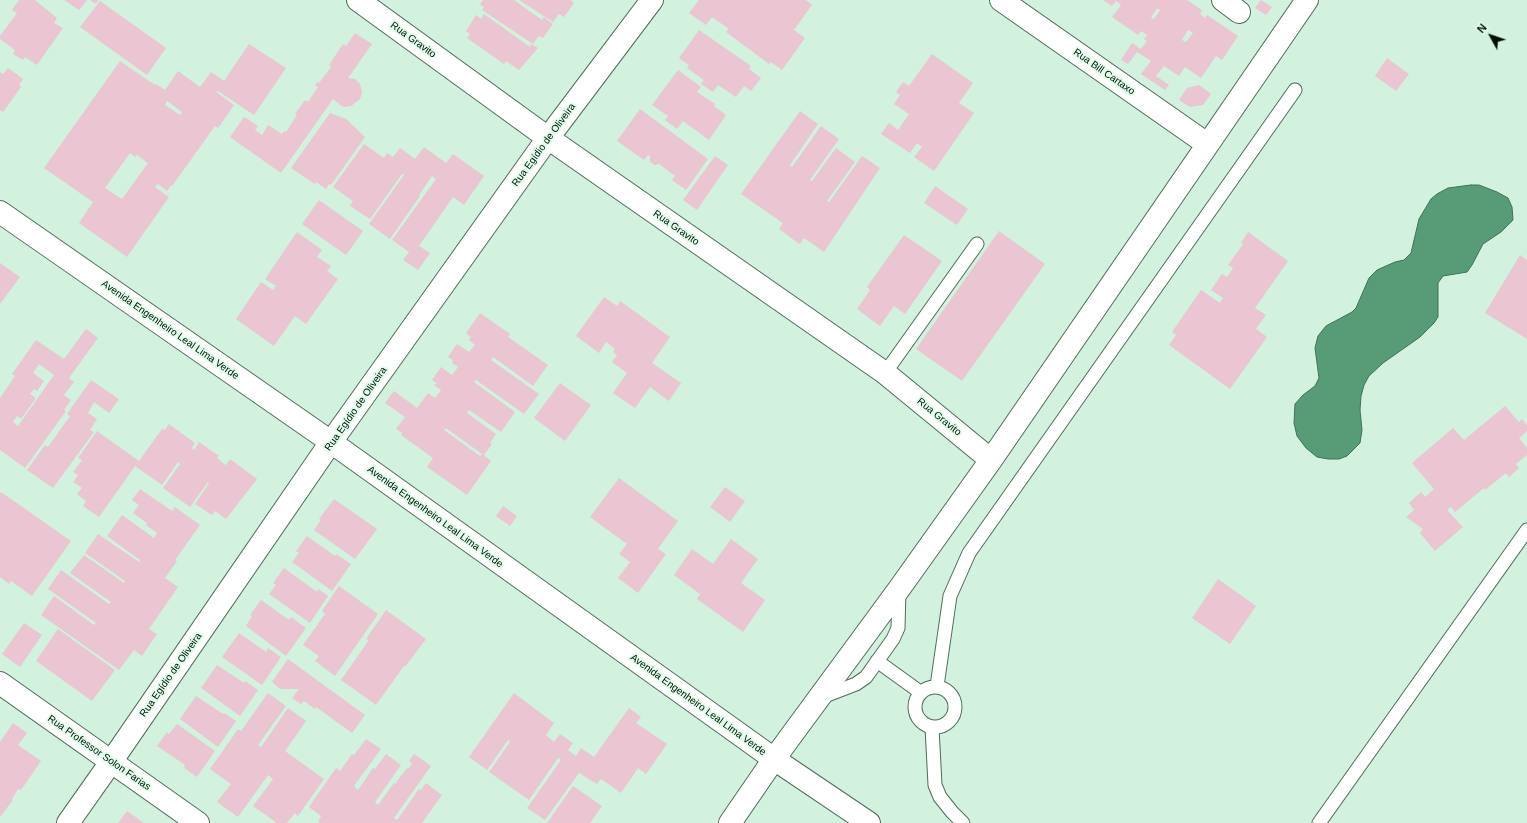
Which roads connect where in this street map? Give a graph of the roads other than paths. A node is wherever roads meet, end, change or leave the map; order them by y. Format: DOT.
graph roads {
  1 [pos="358,0"];
  2 [pos="652,0"];
  3 [pos="1001,0"];
  4 [pos="1307,0"];
  5 [pos="1295,90"];
  6 [pos="548,138"];
  7 [pos="1207,144"];
  8 [pos="0,212"];
  9 [pos="977,244"];
  10 [pos="886,374"];
  11 [pos="331,442"];
  12 [pos="991,460"];
  13 [pos="1527,530"];
  14 [pos="899,589"];
  15 [pos="877,661"];
  16 [pos="0,683"];
  17 [pos="937,686"];
  18 [pos="920,692"];
  19 [pos="819,698"];
  20 [pos="932,728"];
  21 [pos="774,759"];
  22 [pos="112,762"];
  23 [pos="68,823"];
  24 [pos="198,823"];
  25 [pos="730,823"];
  26 [pos="869,823"];
  27 [pos="963,823"];
  28 [pos="1319,823"];
  1 -- 6 [label="street, Rua Gravito"];
  2 -- 6 [label="street, Rua Egídio de Oliveira"];
  3 -- 7 [label="street, Rua Bill Cartaxo"];
  4 -- 7 [label="street"];
  5 -- 17 [label="lane"];
  6 -- 10 [label="street, Rua Gravito"];
  6 -- 11 [label="street, Rua Egídio de Oliveira"];
  7 -- 12 [label="street"];
  8 -- 11 [label="street, Avenida Engenheiro Leal Lima Verde"];
  9 -- 10 [label="lane"];
  10 -- 12 [label="street, Rua Gravito"];
  11 -- 21 [label="street, Avenida Engenheiro Leal Lima Verde"];
  11 -- 22 [label="street, Rua Egídio de Oliveira"];
  12 -- 14 [label="street"];
  13 -- 28 [label="lane"];
  14 -- 15 [label="lane"];
  14 -- 19 [label="street"];
  15 -- 18 [label="lane"];
  15 -- 19 [label="lane"];
  16 -- 22 [label="street, Rua Professor Solon Farias"];
  17 -- 18 [label="lane"];
  17 -- 20 [label="lane"];
  18 -- 20 [label="lane"];
  19 -- 21 [label="street"];
  20 -- 27 [label="lane"];
  21 -- 25 [label="street"];
  21 -- 26 [label="street, Avenida Engenheiro Leal Lima Verde"];
  22 -- 23 [label="street, Rua Egídio de Oliveira"];
  22 -- 24 [label="street, Rua Professor Solon Farias"];
}
